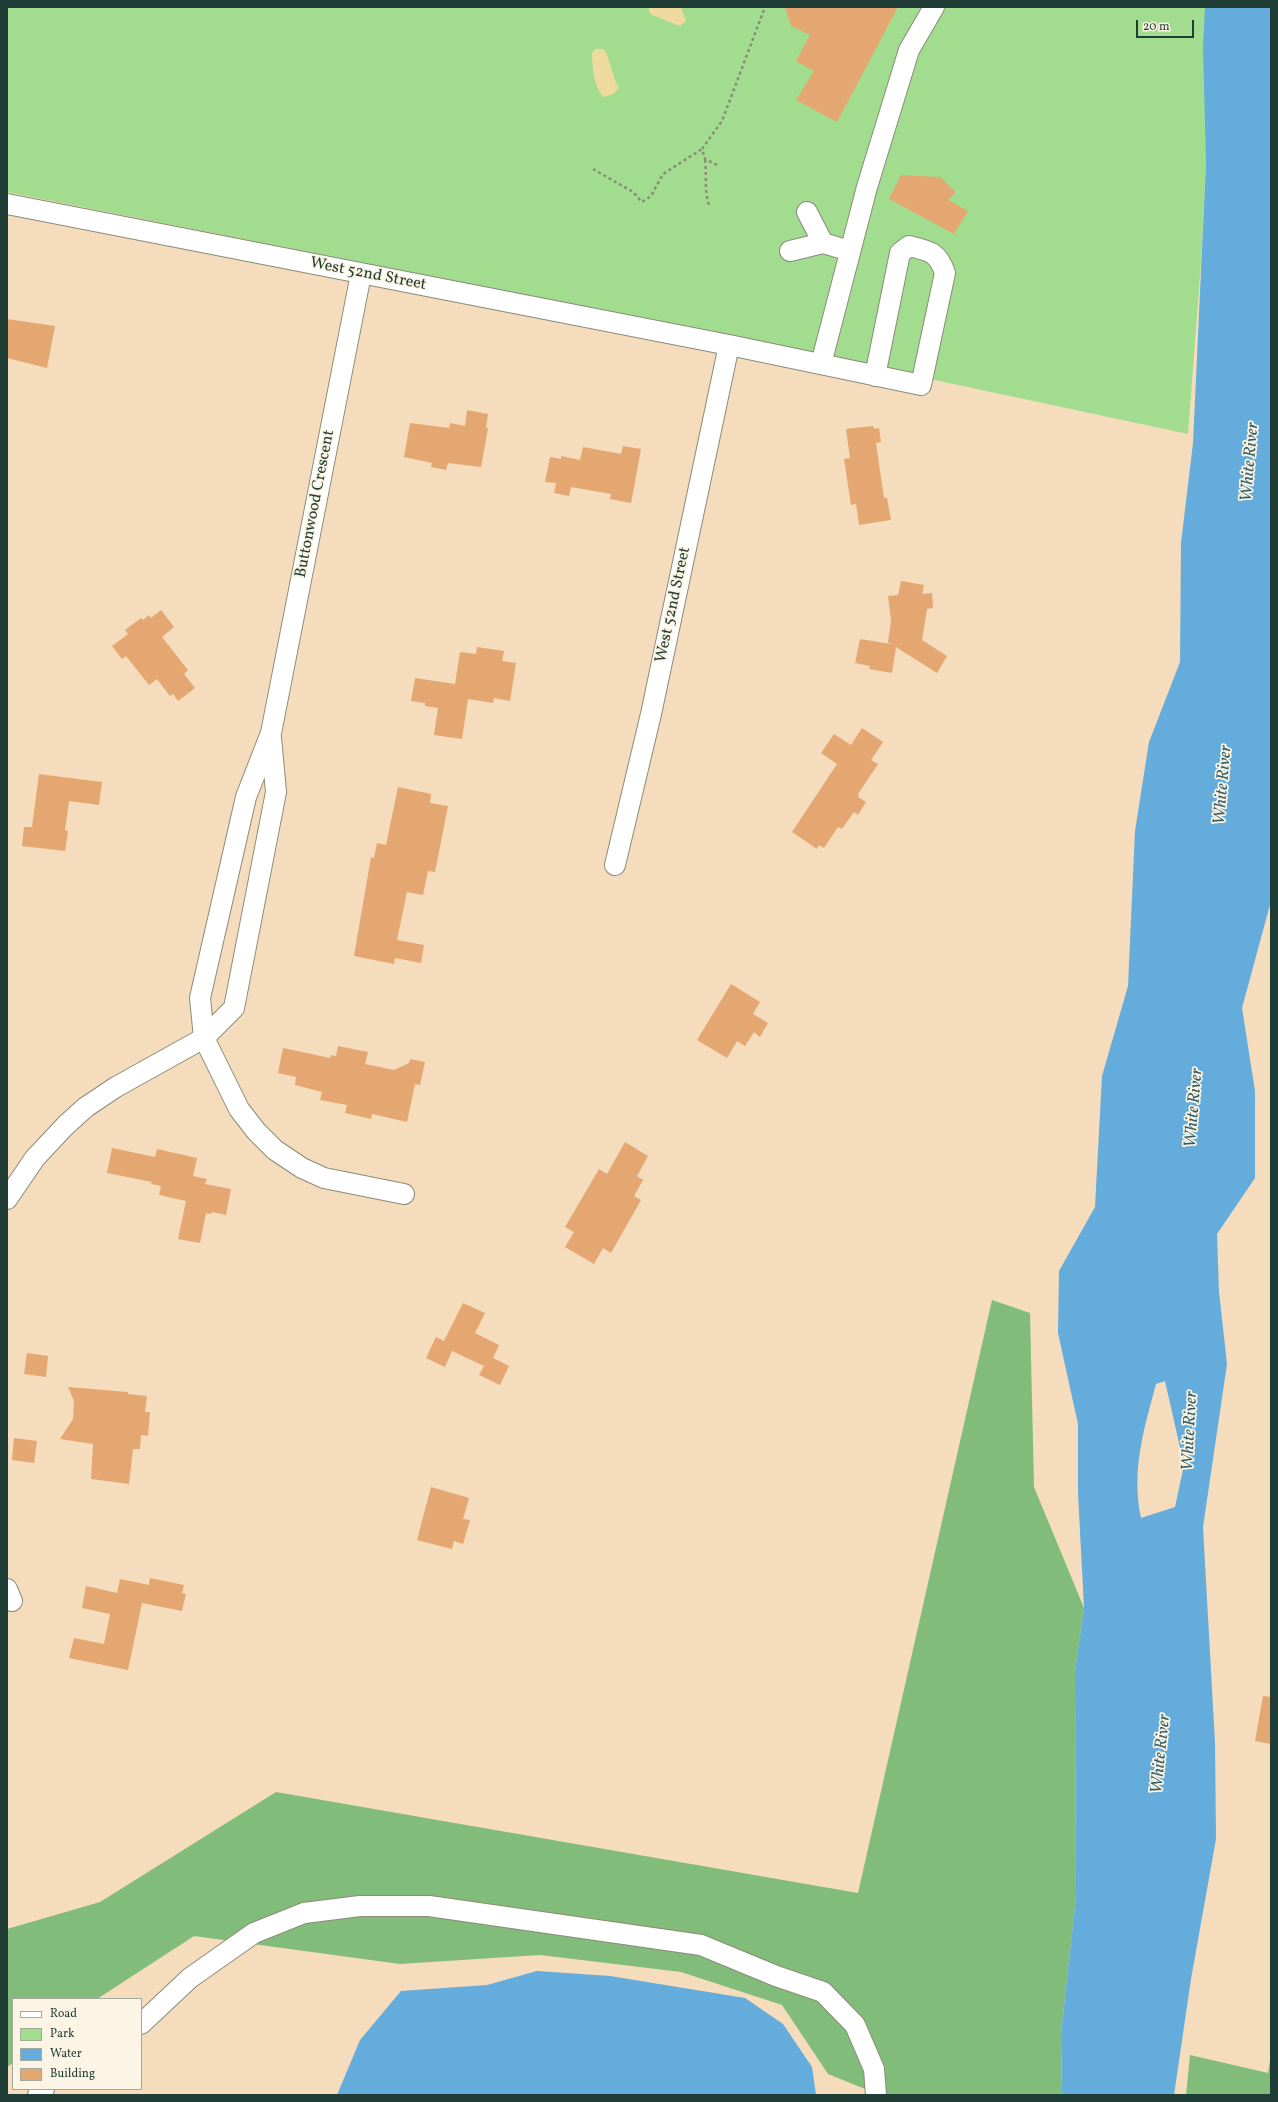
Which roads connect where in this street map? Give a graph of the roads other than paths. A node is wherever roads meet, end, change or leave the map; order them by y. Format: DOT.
graph roads {
  1 [pos="934,7"];
  2 [pos="7,204"];
  3 [pos="807,212"];
  4 [pos="823,243"];
  5 [pos="790,251"];
  6 [pos="850,251"];
  7 [pos="361,274"];
  8 [pos="729,345"];
  9 [pos="821,364"];
  10 [pos="875,376"];
  11 [pos="271,733"];
  12 [pos="615,865"];
  13 [pos="204,1038"];
  14 [pos="404,1194"];
  15 [pos="7,1199"];
  16 [pos="142,2023"];
  17 [pos="876,2095"];
  1 -- 6 [label="street"];
  2 -- 7 [label="street, West 52nd Street"];
  3 -- 4 [label="street"];
  4 -- 5 [label="street"];
  4 -- 6 [label="street"];
  6 -- 9 [label="street"];
  7 -- 8 [label="street, West 52nd Street"];
  7 -- 11 [label="street, Buttonwood Crescent"];
  8 -- 9 [label="street, West 52nd Street"];
  8 -- 12 [label="street, West 52nd Street"];
  9 -- 10 [label="street, West 52nd Street"];
  10 -- 10 [label="street, West 52nd Street"];
  11 -- 13 [label="street"];
  11 -- 13 [label="street"];
  13 -- 14 [label="street"];
  13 -- 15 [label="street"];
  16 -- 17 [label="street"];
}
